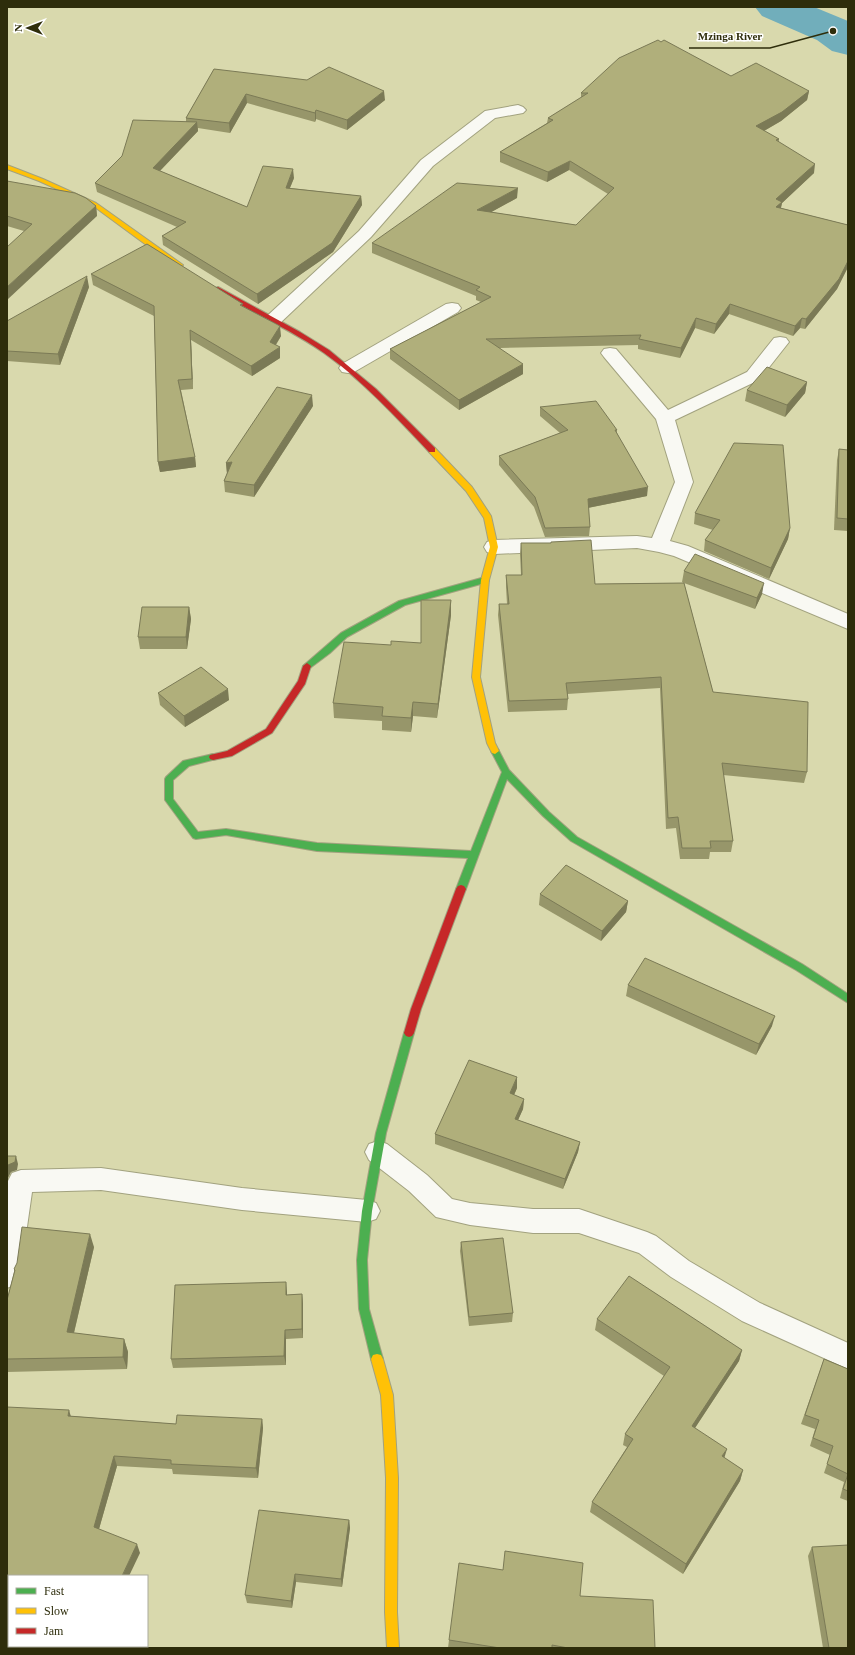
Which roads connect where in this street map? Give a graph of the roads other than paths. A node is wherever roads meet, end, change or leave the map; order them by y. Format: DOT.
graph roads {
  1 [pos="518,110"];
  2 [pos="7,167"];
  3 [pos="188,270"];
  4 [pos="213,286"];
  5 [pos="452,308"];
  6 [pos="272,321"];
  7 [pos="780,342"];
  8 [pos="610,354"];
  9 [pos="348,368"];
  10 [pos="664,418"];
  11 [pos="659,545"];
  12 [pos="494,547"];
  13 [pos="485,580"];
  14 [pos="848,622"];
  15 [pos="506,772"];
  16 [pos="475,855"];
  17 [pos="848,998"];
  18 [pos="378,1152"];
  19 [pos="367,1211"];
  20 [pos="7,1276"];
  21 [pos="848,1356"];
  22 [pos="393,1648"];
  1 -- 6 [label="street"];
  2 -- 3 [label="street"];
  4 -- 6 [label="street"];
  5 -- 9 [label="street"];
  6 -- 9 [label="street"];
  7 -- 10 [label="street"];
  8 -- 10 [label="street"];
  9 -- 12 [label="street"];
  10 -- 11 [label="street"];
  11 -- 12 [label="street"];
  11 -- 14 [label="street"];
  12 -- 13 [label="street"];
  13 -- 15 [label="street"];
  13 -- 16 [label="street"];
  15 -- 16 [label="street"];
  15 -- 17 [label="street"];
  16 -- 18 [label="street"];
  18 -- 19 [label="street"];
  18 -- 21 [label="street"];
  19 -- 20 [label="street"];
  19 -- 22 [label="street"];
}
